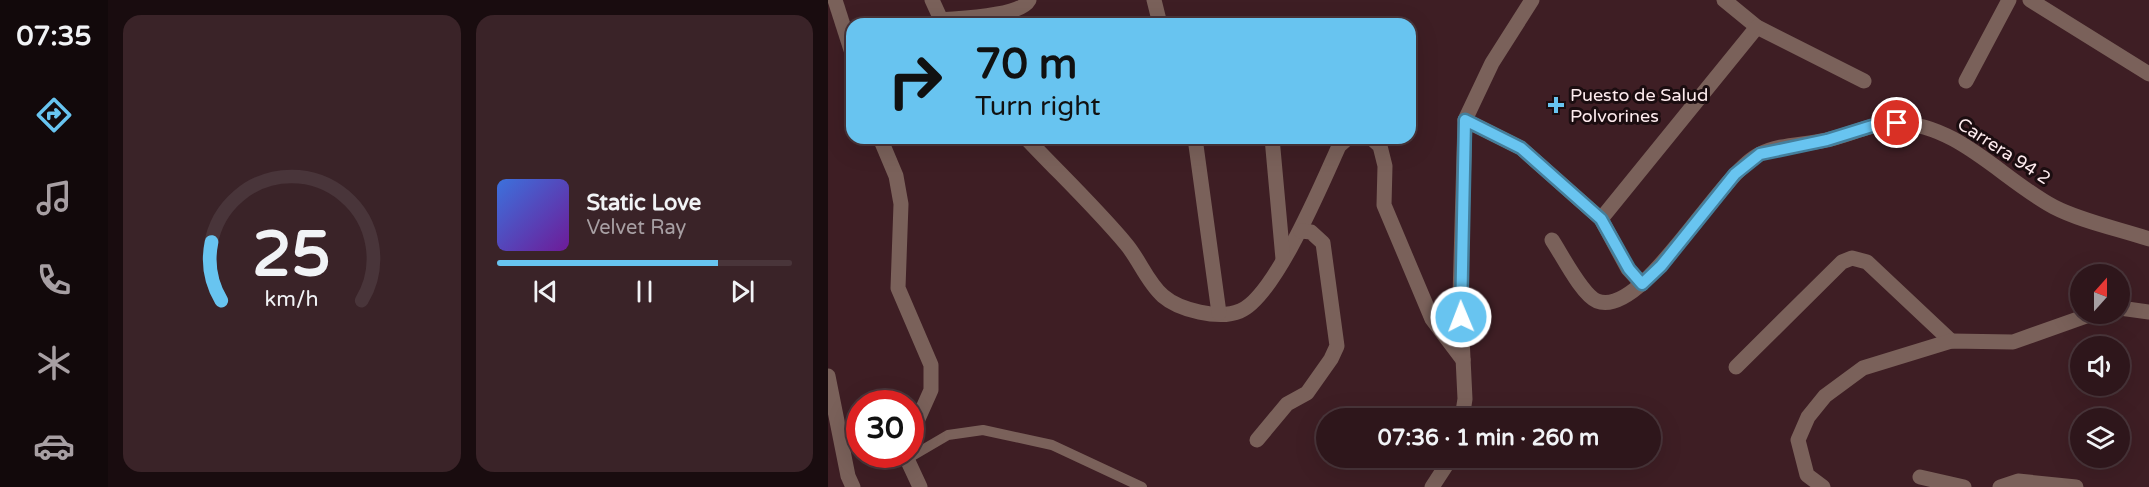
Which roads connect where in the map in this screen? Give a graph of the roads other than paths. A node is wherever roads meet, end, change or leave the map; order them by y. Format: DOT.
graph roads {
  1 [pos="835,0"];
  2 [pos="932,0"];
  3 [pos="1029,0"];
  4 [pos="1154,0"];
  5 [pos="1532,0"];
  6 [pos="1724,0"];
  7 [pos="2009,0"];
  8 [pos="2030,0"];
  9 [pos="940,18"];
  10 [pos="968,18"];
  11 [pos="1158,18"];
  12 [pos="1757,27"];
  13 [pos="846,34"];
  14 [pos="2149,74"];
  15 [pos="1864,81"];
  16 [pos="1966,81"];
  17 [pos="1465,120"];
  18 [pos="883,144"];
  19 [pos="1032,144"];
  20 [pos="1196,144"];
  21 [pos="1273,144"];
  22 [pos="1341,144"];
  23 [pos="1378,144"];
  24 [pos="1601,219"];
  25 [pos="1301,231"];
  26 [pos="2149,239"];
  27 [pos="1552,240"];
  28 [pos="1283,259"];
  29 [pos="1642,284"];
  30 [pos="2130,309"];
  31 [pos="2149,312"];
  32 [pos="1219,314"];
  33 [pos="2070,322"];
  34 [pos="1951,341"];
  35 [pos="1463,360"];
  36 [pos="1736,367"];
  37 [pos="828,376"];
  38 [pos="924,406"];
  39 [pos="1464,408"];
  40 [pos="1257,440"];
  41 [pos="924,448"];
  42 [pos="912,468"];
  43 [pos="1444,468"];
  44 [pos="1920,477"];
  45 [pos="853,487"];
  46 [pos="920,487"];
  47 [pos="1142,487"];
  48 [pos="1432,487"];
  49 [pos="1823,487"];
  50 [pos="1964,487"];
  51 [pos="2000,487"];
  52 [pos="2076,487"];
  1 -- 13 [label="street"];
  2 -- 9 [label="street"];
  3 -- 10 [label="street"];
  4 -- 11 [label="street"];
  5 -- 17 [label="street"];
  6 -- 12 [label="street"];
  7 -- 16 [label="street"];
  8 -- 14 [label="street"];
  12 -- 15 [label="street"];
  12 -- 24 [label="street"];
  17 -- 24 [label="street"];
  17 -- 35 [label="street"];
  18 -- 38 [label="street"];
  19 -- 32 [label="street"];
  20 -- 32 [label="street"];
  21 -- 28 [label="street"];
  22 -- 25 [label="street"];
  23 -- 35 [label="street"];
  24 -- 29 [label="street"];
  25 -- 28 [label="street"];
  25 -- 40 [label="street"];
  26 -- 29 [label="street, Carrera 94 2"];
  27 -- 29 [label="street, Carrera 94 2"];
  28 -- 32 [label="street"];
  30 -- 31 [label="street"];
  33 -- 34 [label="street"];
  34 -- 36 [label="street"];
  34 -- 49 [label="street"];
  35 -- 39 [label="street"];
  37 -- 45 [label="street"];
  41 -- 47 [label="lane"];
  42 -- 46 [label="street"];
  43 -- 48 [label="street"];
  44 -- 50 [label="street"];
  51 -- 52 [label="street"];
}
